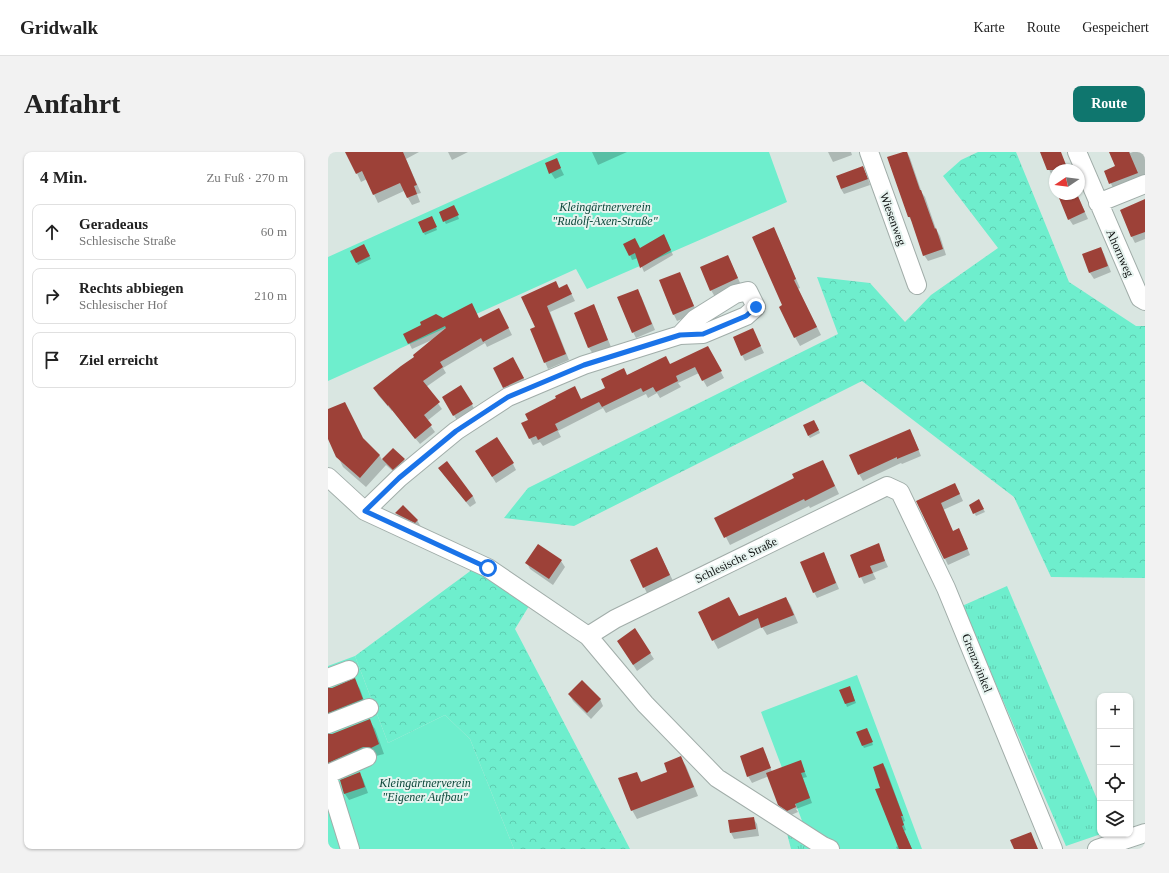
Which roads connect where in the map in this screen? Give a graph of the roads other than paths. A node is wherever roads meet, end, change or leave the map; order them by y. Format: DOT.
graph roads {
  1 [pos="869,152"];
  2 [pos="1077,152"];
  3 [pos="1145,184"];
  4 [pos="1098,203"];
  5 [pos="917,286"];
  6 [pos="1145,300"];
  7 [pos="680,335"];
  8 [pos="328,477"];
  9 [pos="887,486"];
  10 [pos="365,511"];
  11 [pos="588,636"];
  12 [pos="349,670"];
  13 [pos="328,678"];
  14 [pos="369,708"];
  15 [pos="328,724"];
  16 [pos="367,757"];
  17 [pos="328,774"];
  18 [pos="328,778"];
  19 [pos="1145,833"];
  20 [pos="350,849"];
  21 [pos="830,849"];
  22 [pos="1053,849"];
  23 [pos="1097,849"];
  1 -- 5 [label="street, Wiesenweg"];
  2 -- 4 [label="street, Ahornweg"];
  3 -- 4 [label="street"];
  4 -- 6 [label="street, Ahornweg"];
  7 -- 10 [label="street"];
  8 -- 10 [label="street"];
  9 -- 11 [label="street, Schlesische Straße"];
  9 -- 22 [label="street, Grenzwinkel"];
  10 -- 11 [label="street"];
  11 -- 21 [label="street"];
  12 -- 13 [label="street"];
  14 -- 15 [label="street"];
  16 -- 17 [label="street"];
  18 -- 20 [label="street"];
  19 -- 23 [label="street"];
}
